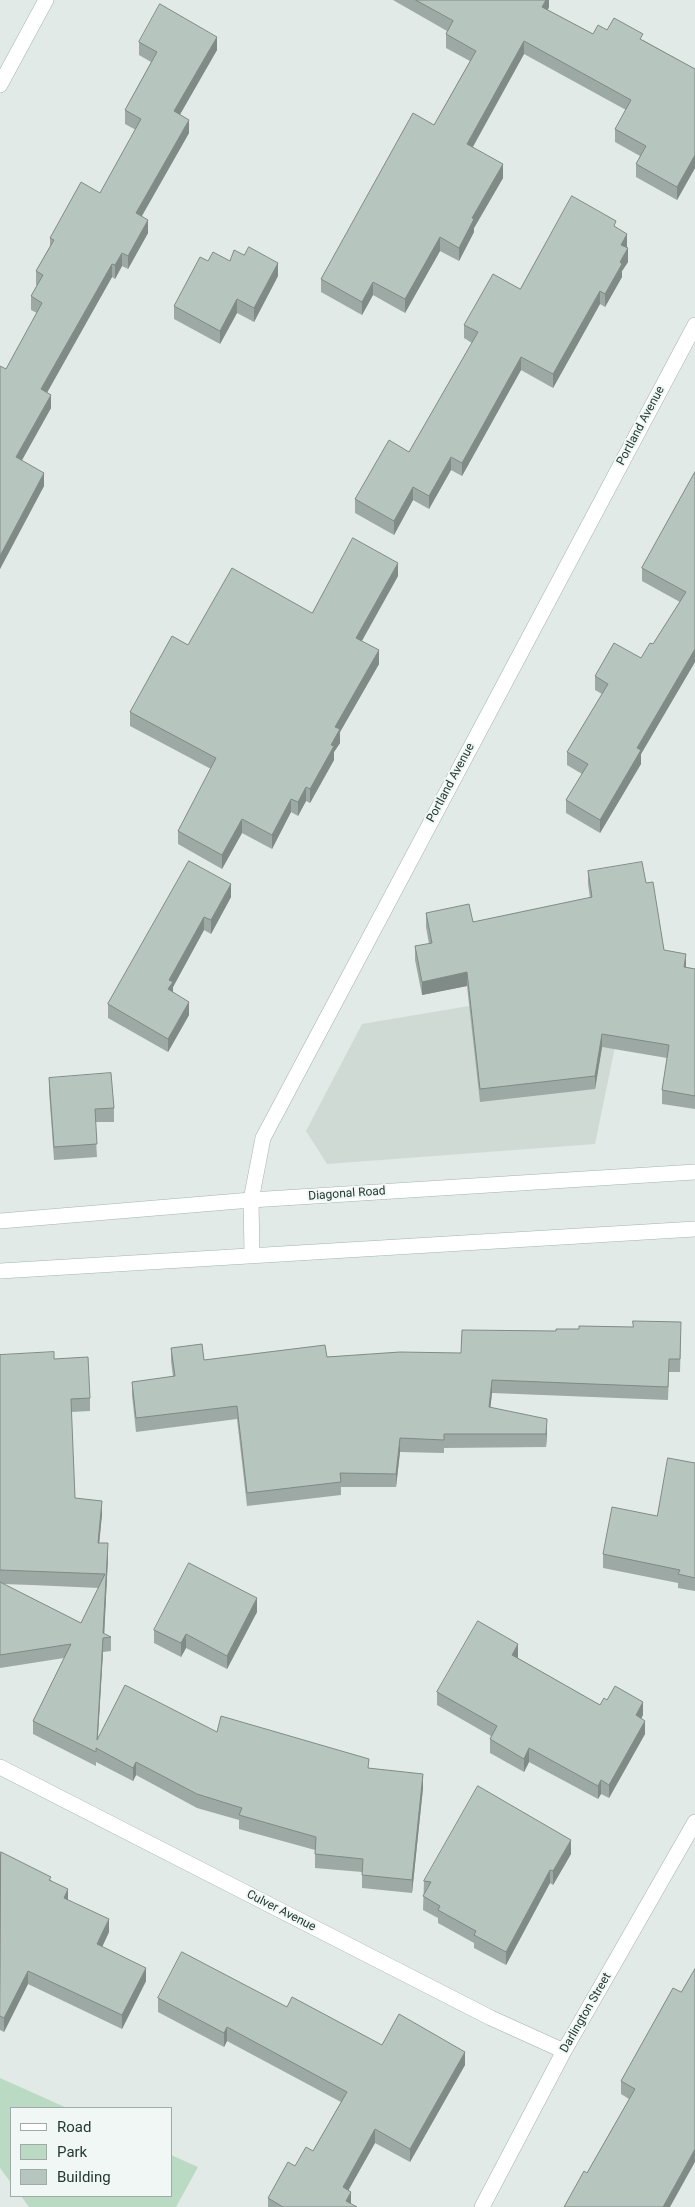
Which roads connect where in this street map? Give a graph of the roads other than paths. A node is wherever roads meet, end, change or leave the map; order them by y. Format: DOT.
graph roads {
  1 [pos="46,0"];
  2 [pos="0,85"];
  3 [pos="695,325"];
  4 [pos="695,1172"];
  5 [pos="251,1200"];
  6 [pos="0,1221"];
  7 [pos="695,1229"];
  8 [pos="252,1254"];
  9 [pos="0,1271"];
  10 [pos="0,1767"];
  11 [pos="695,1822"];
  12 [pos="564,2051"];
  13 [pos="482,2207"];
  1 -- 2 [label="street"];
  3 -- 5 [label="street, Portland Avenue"];
  4 -- 5 [label="street, Diagonal Road"];
  5 -- 6 [label="street, Diagonal Road"];
  5 -- 8 [label="street, Portland Avenue"];
  7 -- 8 [label="street"];
  8 -- 9 [label="street"];
  10 -- 12 [label="street, Culver Avenue"];
  11 -- 12 [label="street, Darlington Street"];
  12 -- 13 [label="street, Darlington Street"];
}
